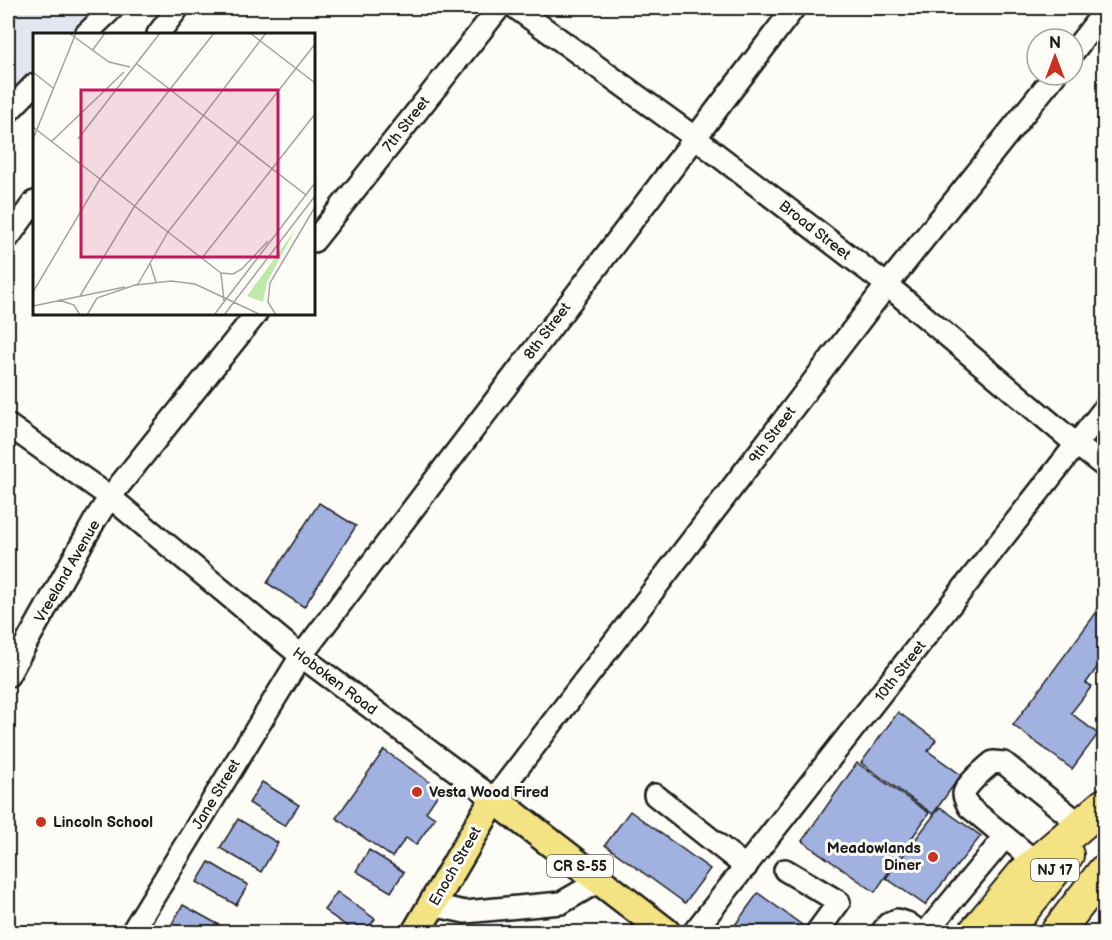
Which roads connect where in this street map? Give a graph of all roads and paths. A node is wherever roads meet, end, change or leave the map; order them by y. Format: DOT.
graph roads {
  1 [pos="113,8"];
  2 [pos="178,8"];
  3 [pos="499,8"];
  4 [pos="516,8"];
  5 [pos="794,8"];
  6 [pos="1104,12"];
  7 [pos="87,33"];
  8 [pos="159,33"];
  9 [pos="1085,37"];
  10 [pos="33,86"];
  11 [pos="1045,87"];
  12 [pos="8,112"];
  13 [pos="694,137"];
  14 [pos="33,203"];
  15 [pos="8,238"];
  16 [pos="315,240"];
  17 [pos="887,285"];
  18 [pos="255,315"];
  19 [pos="1104,409"];
  20 [pos="8,424"];
  21 [pos="1077,445"];
  22 [pos="1104,466"];
  23 [pos="110,498"];
  24 [pos="301,656"];
  25 [pos="8,676"];
  26 [pos="655,795"];
  27 [pos="494,799"];
  28 [pos="1097,812"];
  29 [pos="1005,837"];
  30 [pos="1037,863"];
  31 [pos="746,867"];
  32 [pos="786,870"];
  33 [pos="1104,871"];
  34 [pos="599,881"];
  35 [pos="432,905"];
  36 [pos="132,933"];
  37 [pos="416,933"];
  38 [pos="666,933"];
  39 [pos="694,933"];
  40 [pos="817,933"];
  41 [pos="882,933"];
  42 [pos="920,933"];
  43 [pos="926,933"];
  44 [pos="975,933"];
  45 [pos="1005,933"];
  46 [pos="1057,933"];
  1 -- 7 [label="street"];
  2 -- 8 [label="street"];
  3 -- 16 [label="street, 7th Street"];
  4 -- 13 [label="street, Broad Street"];
  5 -- 13 [label="street, 8th Street"];
  6 -- 9 [label="street"];
  10 -- 12 [label="street"];
  11 -- 17 [label="street, 9th Street"];
  13 -- 17 [label="street, Broad Street"];
  13 -- 24 [label="street, 8th Street"];
  14 -- 15 [label="street"];
  17 -- 21 [label="street, Broad Street"];
  17 -- 27 [label="street, 9th Street"];
  18 -- 23 [label="street"];
  19 -- 21 [label="street, 10th Street"];
  20 -- 23 [label="street, Hoboken Road / CR S-55"];
  21 -- 22 [label="street, Broad Street"];
  21 -- 31 [label="street, 10th Street"];
  23 -- 24 [label="street, Hoboken Road / CR S-55"];
  23 -- 25 [label="street, Vreeland Avenue"];
  24 -- 27 [label="street, Hoboken Road / CR S-55"];
  24 -- 36 [label="street, Jane Street"];
  26 -- 31 [label="street"];
  27 -- 34 [label="main road, Hoboken Road / CR S-55"];
  27 -- 35 [label="main road, Enoch Street"];
  28 -- 29 [label="street"];
  28 -- 30 [label="highway"];
  28 -- 45 [label="highway, NJ 17"];
  29 -- 30 [label="street"];
  29 -- 43 [label="street"];
  30 -- 44 [label="highway"];
  31 -- 39 [label="street, 10th Street"];
  32 -- 40 [label="street"];
  33 -- 46 [label="highway, NJ 17"];
  34 -- 35 [label="street"];
  34 -- 38 [label="main road, Hoboken Road / CR S-55"];
  35 -- 37 [label="main road, Enoch Street"];
  41 -- 42 [label="street"];
}
